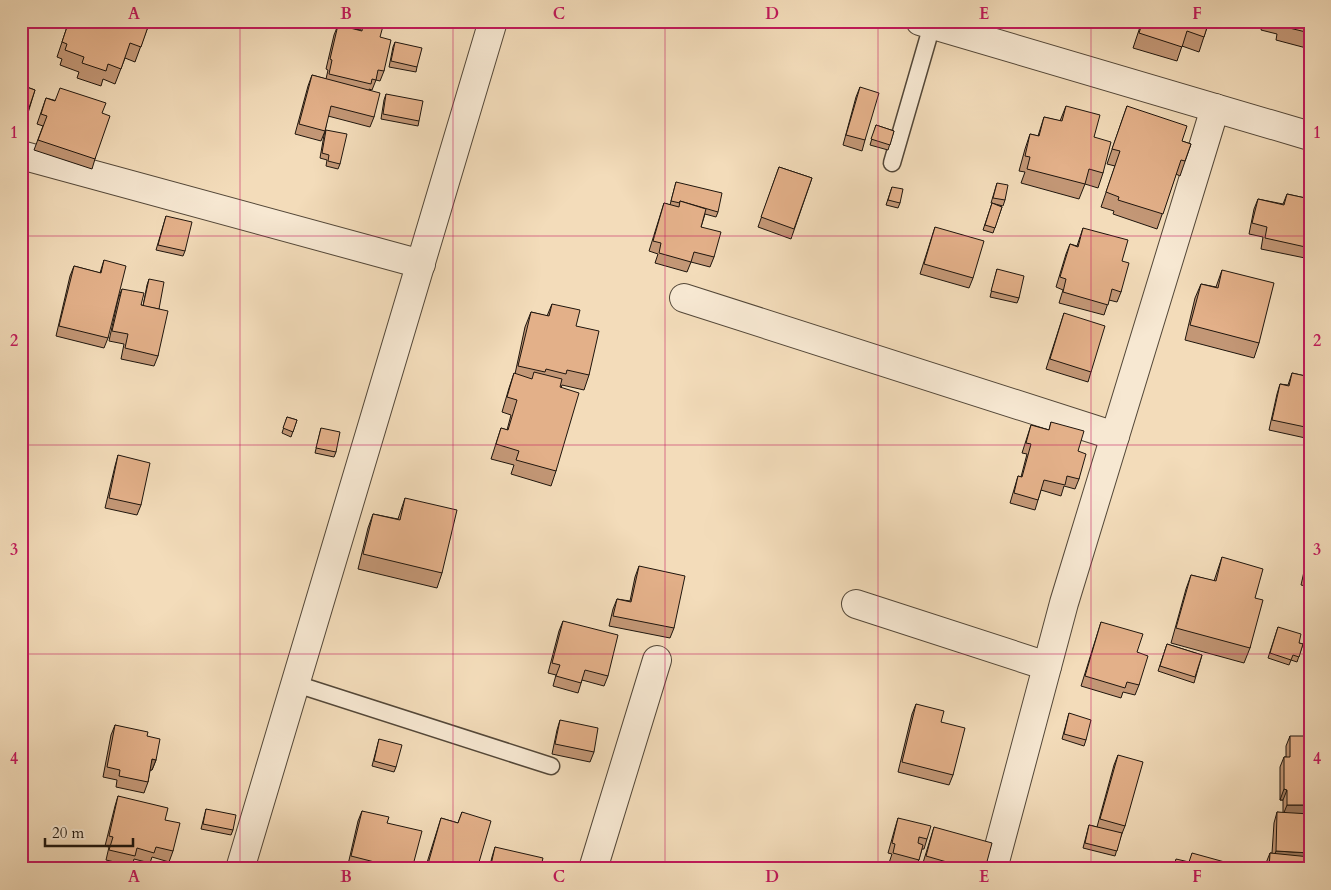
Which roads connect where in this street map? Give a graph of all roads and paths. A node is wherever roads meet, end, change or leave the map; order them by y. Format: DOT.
graph roads {
  1 [pos="493,21"];
  2 [pos="926,23"];
  3 [pos="1215,108"];
  4 [pos="1310,136"];
  5 [pos="21,155"];
  6 [pos="892,163"];
  7 [pos="420,264"];
  8 [pos="684,298"];
  9 [pos="1115,436"];
  10 [pos="856,604"];
  11 [pos="657,660"];
  12 [pos="1047,666"];
  13 [pos="296,684"];
  14 [pos="551,766"];
  15 [pos="240,869"];
  16 [pos="593,869"];
  17 [pos="993,869"];
  1 -- 7 [label="street"];
  2 -- 3 [label="street"];
  2 -- 6 [label="lane"];
  3 -- 4 [label="street"];
  3 -- 9 [label="street"];
  5 -- 7 [label="street"];
  7 -- 13 [label="street"];
  8 -- 9 [label="street"];
  9 -- 12 [label="street"];
  10 -- 12 [label="street"];
  11 -- 16 [label="street"];
  12 -- 17 [label="street"];
  13 -- 14 [label="lane"];
  13 -- 15 [label="street"];
}
